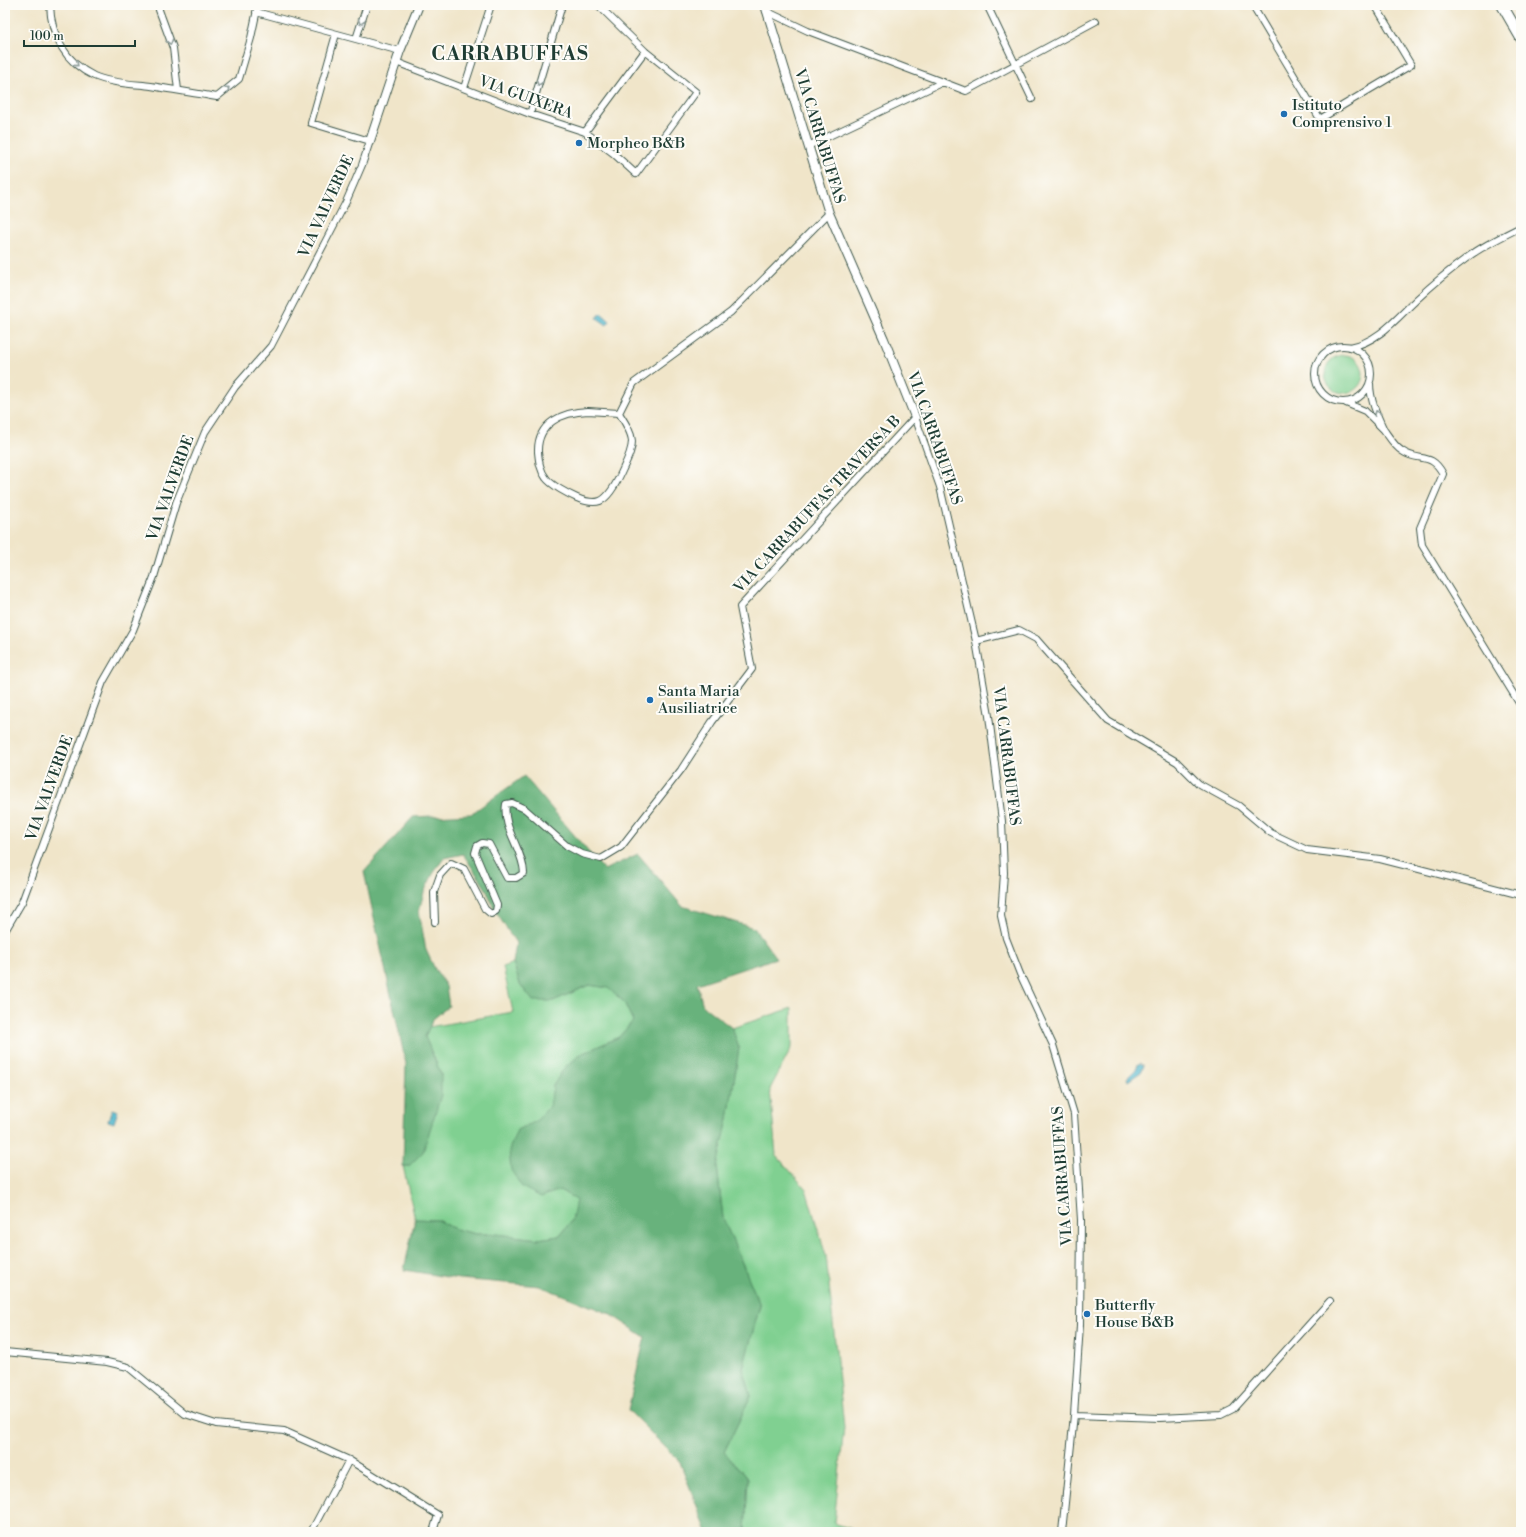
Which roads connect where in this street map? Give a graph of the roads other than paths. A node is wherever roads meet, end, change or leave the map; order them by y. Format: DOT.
graph roads {
  1 [pos="50,5"];
  2 [pos="159,5"];
  3 [pos="258,5"];
  4 [pos="367,5"];
  5 [pos="419,5"];
  6 [pos="491,5"];
  7 [pos="562,5"];
  8 [pos="598,5"];
  9 [pos="759,5"];
  10 [pos="987,5"];
  11 [pos="1252,5"];
  12 [pos="1375,5"];
  13 [pos="1502,5"];
  14 [pos="765,8"];
  15 [pos="256,12"];
  16 [pos="1096,21"];
  17 [pos="336,34"];
  18 [pos="1521,38"];
  19 [pos="356,39"];
  20 [pos="400,50"];
  21 [pos="645,51"];
  22 [pos="396,62"];
  23 [pos="1016,65"];
  24 [pos="943,82"];
  25 [pos="464,88"];
  26 [pos="178,90"];
  27 [pos="1032,99"];
  28 [pos="530,114"];
  29 [pos="585,132"];
  30 [pos="370,141"];
  31 [pos="808,146"];
  32 [pos="829,213"];
  33 [pos="1521,227"];
  34 [pos="1367,343"];
  35 [pos="1350,347"];
  36 [pos="1366,358"];
  37 [pos="1370,381"];
  38 [pos="1344,402"];
  39 [pos="619,413"];
  40 [pos="916,417"];
  41 [pos="1384,430"];
  42 [pos="976,641"];
  43 [pos="1519,703"];
  44 [pos="1521,895"];
  45 [pos="435,922"];
  46 [pos="5,931"];
  47 [pos="1330,1301"];
  48 [pos="5,1352"];
  49 [pos="1074,1415"];
  50 [pos="349,1460"];
  51 [pos="311,1532"];
  52 [pos="433,1532"];
  53 [pos="1062,1532"];
  1 -- 26 [label="street, one-way"];
  2 -- 26 [label="street, one-way"];
  3 -- 15 [label="street"];
  4 -- 19 [label="street, one-way"];
  5 -- 20 [label="street, VIA VALVERDE"];
  6 -- 25 [label="street"];
  7 -- 28 [label="street, one-way"];
  8 -- 21 [label="street"];
  9 -- 14 [label="street"];
  10 -- 23 [label="street"];
  11 -- 12 [label="street"];
  13 -- 18 [label="main road"];
  14 -- 24 [label="street"];
  14 -- 31 [label="street, VIA CARRABUFFAS"];
  15 -- 17 [label="street"];
  26 -- 15 [label="street, one-way"];
  16 -- 23 [label="street"];
  17 -- 19 [label="street"];
  17 -- 30 [label="street"];
  19 -- 20 [label="street"];
  20 -- 22 [label="street, VIA VALVERDE"];
  21 -- 29 [label="street"];
  21 -- 29 [label="street, VIA GUIXERA"];
  22 -- 25 [label="street, VIA GUIXERA"];
  22 -- 30 [label="street, VIA VALVERDE"];
  23 -- 24 [label="street"];
  23 -- 27 [label="street"];
  24 -- 31 [label="street"];
  25 -- 28 [label="street, VIA GUIXERA"];
  28 -- 29 [label="street, VIA GUIXERA"];
  30 -- 46 [label="street, VIA VALVERDE"];
  31 -- 32 [label="street, VIA CARRABUFFAS"];
  32 -- 39 [label="street"];
  32 -- 40 [label="street, VIA CARRABUFFAS"];
  33 -- 34 [label="street"];
  34 -- 35 [label="street"];
  34 -- 36 [label="street"];
  35 -- 36 [label="street"];
  35 -- 38 [label="street"];
  36 -- 37 [label="street"];
  37 -- 38 [label="street"];
  41 -- 37 [label="street, one-way"];
  38 -- 41 [label="street"];
  39 -- 39 [label="street"];
  40 -- 42 [label="street, VIA CARRABUFFAS"];
  40 -- 45 [label="street, VIA CARRABUFFAS TRAVERSA B"];
  41 -- 43 [label="street"];
  42 -- 44 [label="street"];
  42 -- 49 [label="street, VIA CARRABUFFAS"];
  47 -- 49 [label="street"];
  48 -- 50 [label="street"];
  49 -- 53 [label="street, VIA CARRABUFFAS"];
  50 -- 51 [label="street"];
  50 -- 52 [label="street"];
}
